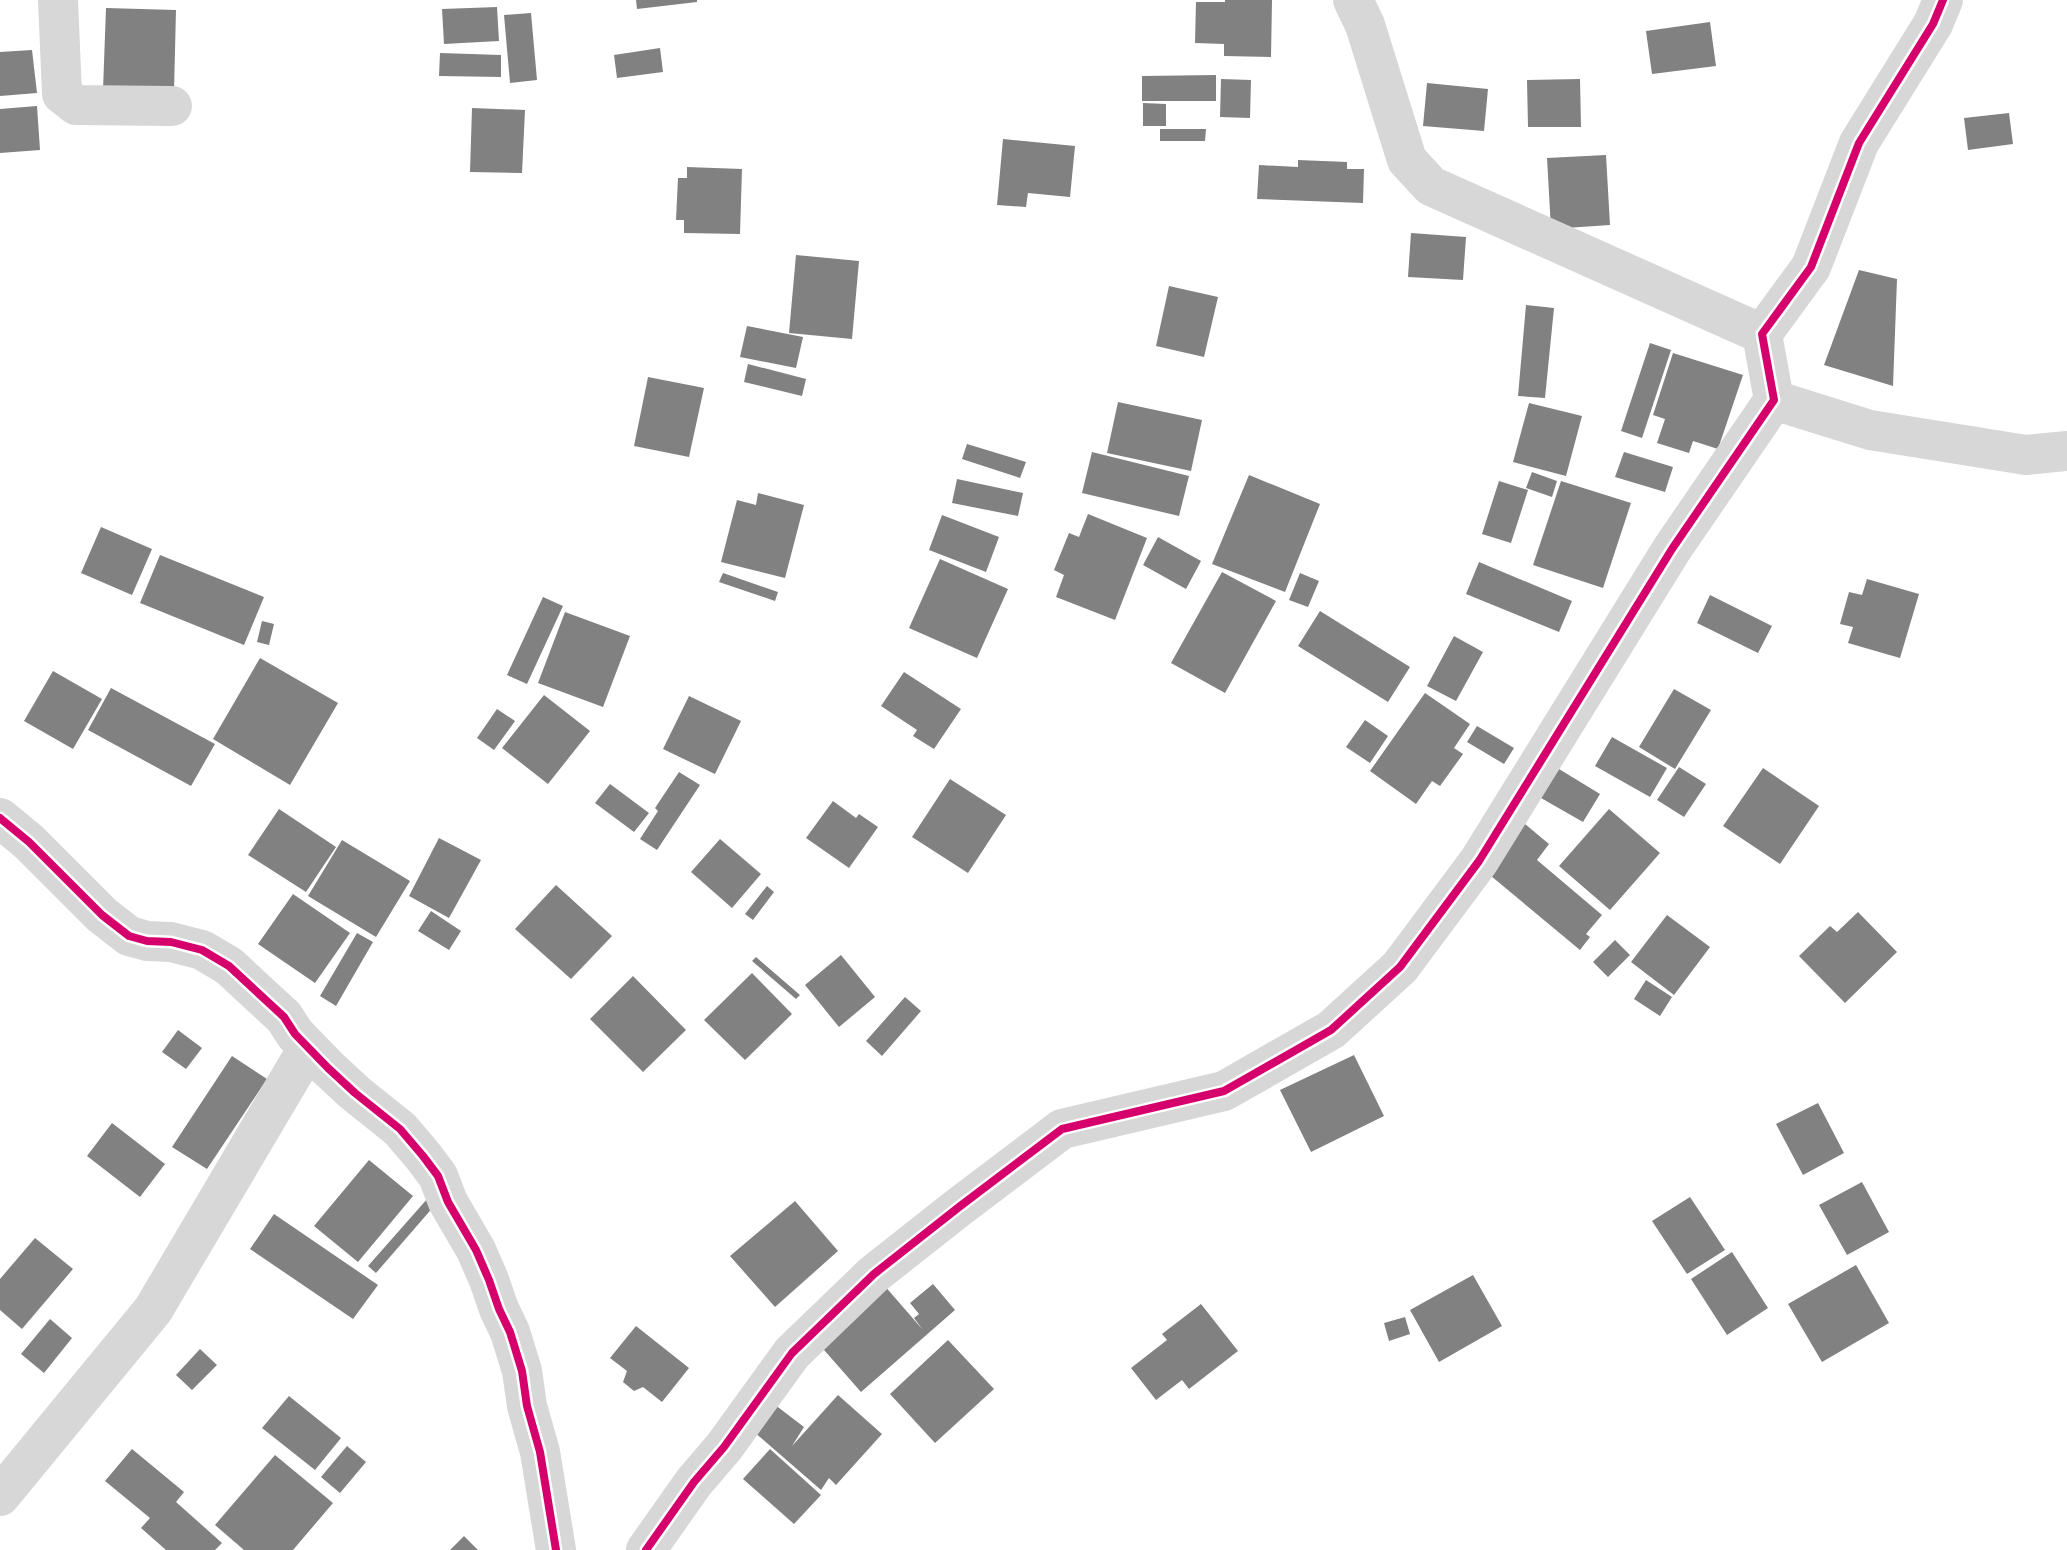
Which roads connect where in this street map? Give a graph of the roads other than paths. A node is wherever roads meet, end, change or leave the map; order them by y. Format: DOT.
graph roads {
  1 [pos="58,0"];
  2 [pos="1353,0"];
  3 [pos="1943,0"];
  4 [pos="172,106"];
  5 [pos="1762,334"];
  6 [pos="1774,400"];
  7 [pos="2067,451"];
  8 [pos="0,818"];
  9 [pos="308,1048"];
  10 [pos="0,1496"];
  11 [pos="556,1550"];
  12 [pos="646,1550"];
  1 -- 4 [label="street"];
  2 -- 5 [label="street"];
  3 -- 5 [label="street"];
  5 -- 6 [label="street"];
  6 -- 7 [label="street"];
  6 -- 12 [label="street"];
  8 -- 9 [label="street"];
  9 -- 10 [label="street"];
  9 -- 11 [label="street"];
}
